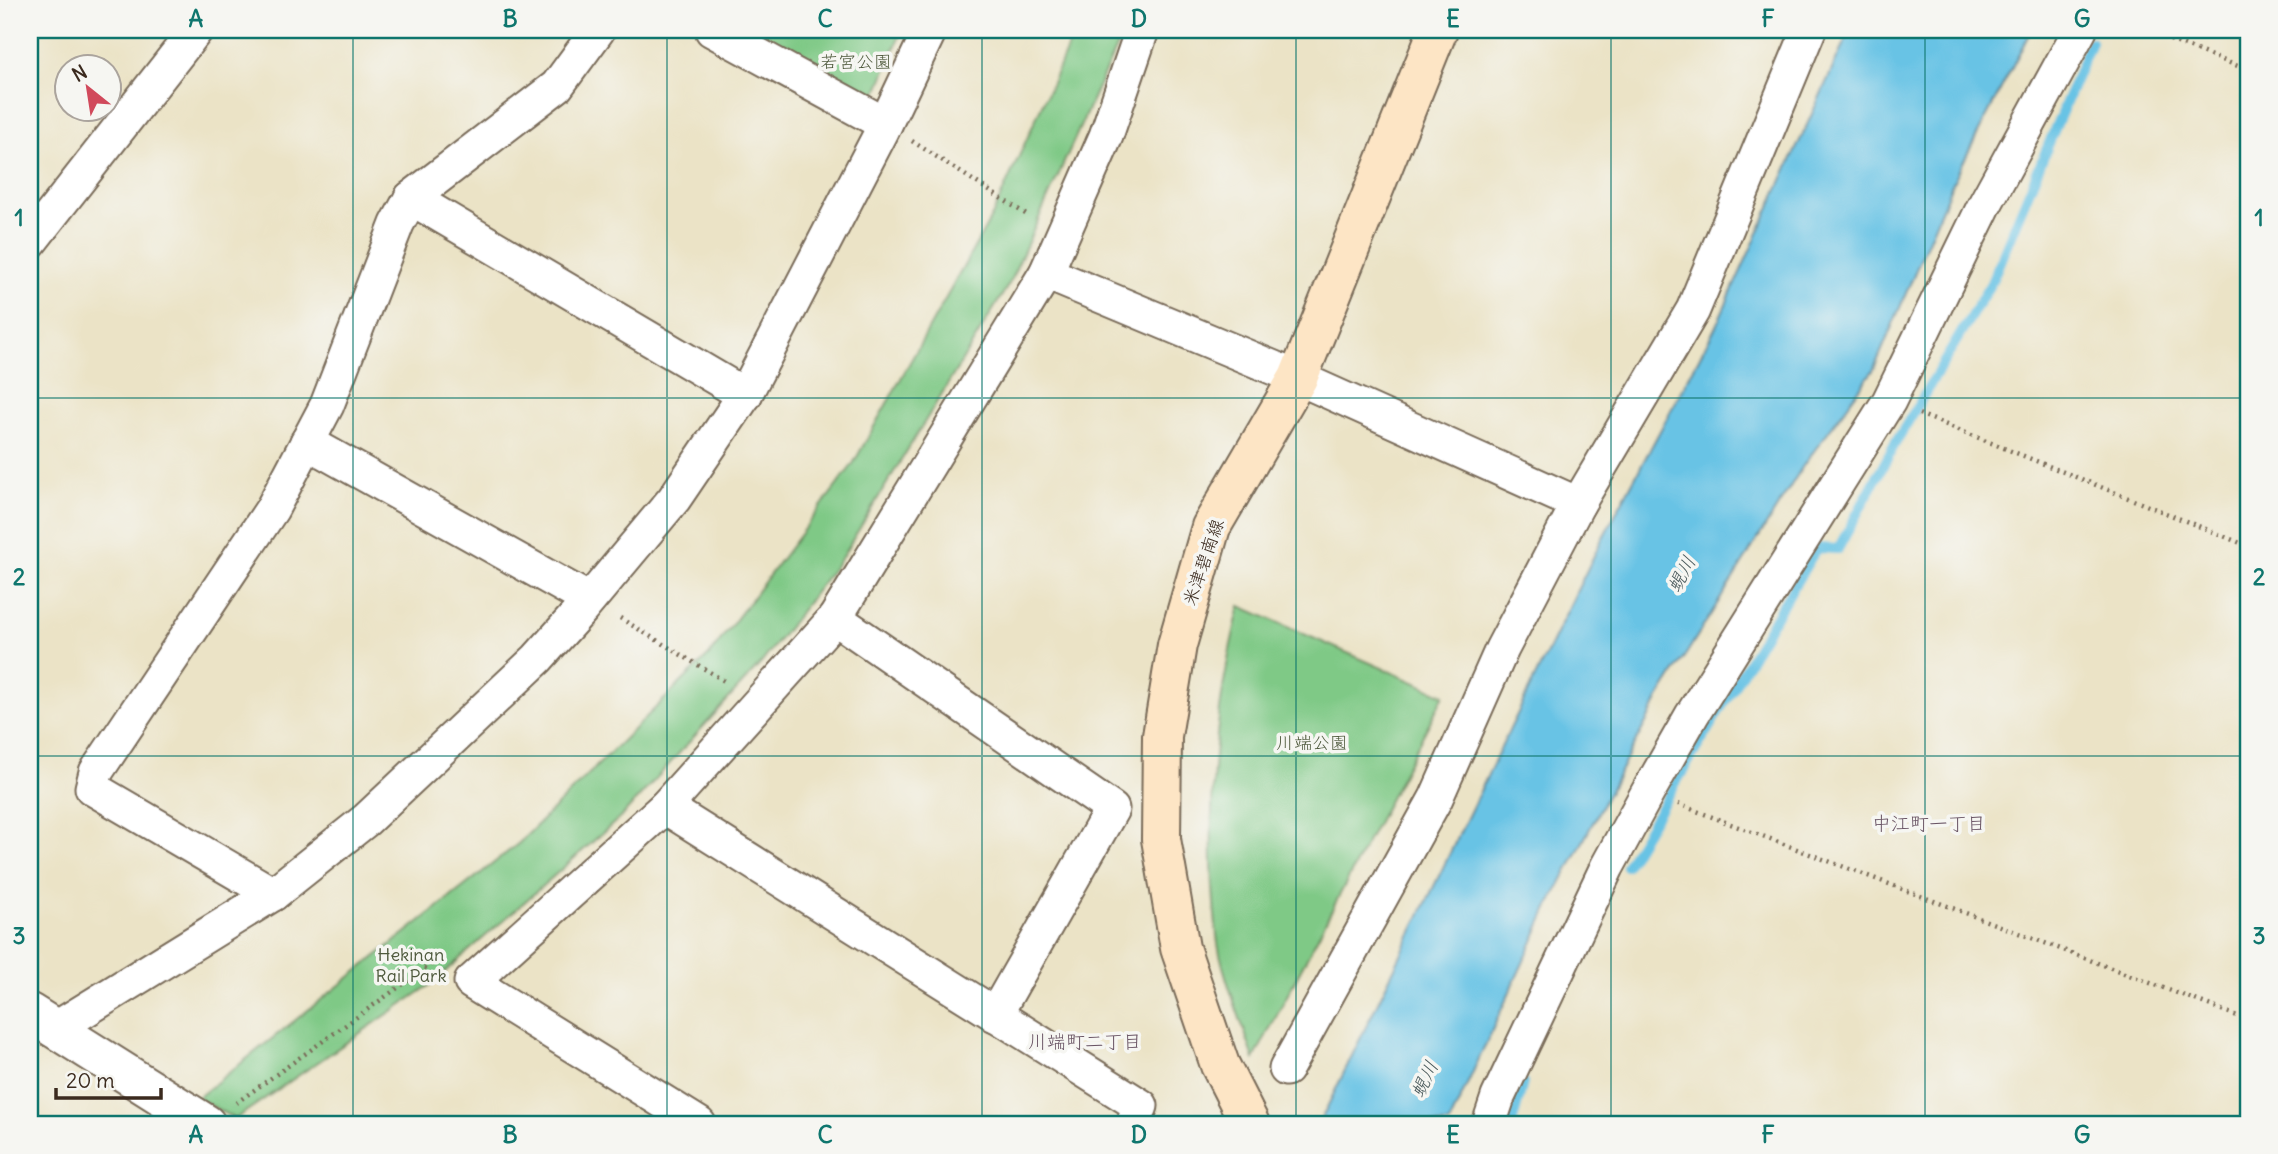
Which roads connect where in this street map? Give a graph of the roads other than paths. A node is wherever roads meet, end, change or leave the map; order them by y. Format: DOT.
graph roads {
  1 [pos="196,30"];
  2 [pos="598,30"];
  3 [pos="712,30"];
  4 [pos="930,30"];
  5 [pos="1142,30"];
  6 [pos="1438,30"];
  7 [pos="1809,30"];
  8 [pos="2080,30"];
  9 [pos="885,124"];
  10 [pos="411,198"];
  11 [pos="30,242"];
  12 [pos="1046,273"];
  13 [pos="1298,378"];
  14 [pos="744,395"];
  15 [pos="307,442"];
  16 [pos="1578,504"];
  17 [pos="589,600"];
  18 [pos="835,618"];
  19 [pos="665,807"];
  20 [pos="273,894"];
  21 [pos="995,1015"];
  22 [pos="41,1021"];
  23 [pos="1286,1069"];
  24 [pos="206,1124"];
  25 [pos="699,1124"];
  26 [pos="1133,1124"];
  27 [pos="1250,1124"];
  28 [pos="1489,1124"];
  1 -- 11 [label="street"];
  2 -- 10 [label="street"];
  3 -- 9 [label="street"];
  4 -- 9 [label="street"];
  5 -- 12 [label="street"];
  6 -- 13 [label="main road, 米津碧南線"];
  7 -- 16 [label="street"];
  8 -- 28 [label="street"];
  9 -- 14 [label="street"];
  10 -- 14 [label="street"];
  10 -- 15 [label="street"];
  12 -- 13 [label="street"];
  12 -- 18 [label="street"];
  13 -- 16 [label="street"];
  13 -- 27 [label="main road, 米津碧南線"];
  14 -- 17 [label="street"];
  15 -- 17 [label="street"];
  15 -- 20 [label="street"];
  16 -- 23 [label="street"];
  17 -- 20 [label="street"];
  18 -- 19 [label="street"];
  18 -- 21 [label="street"];
  19 -- 21 [label="street"];
  19 -- 25 [label="street"];
  20 -- 22 [label="street"];
  21 -- 26 [label="street"];
  22 -- 24 [label="street"];
}
